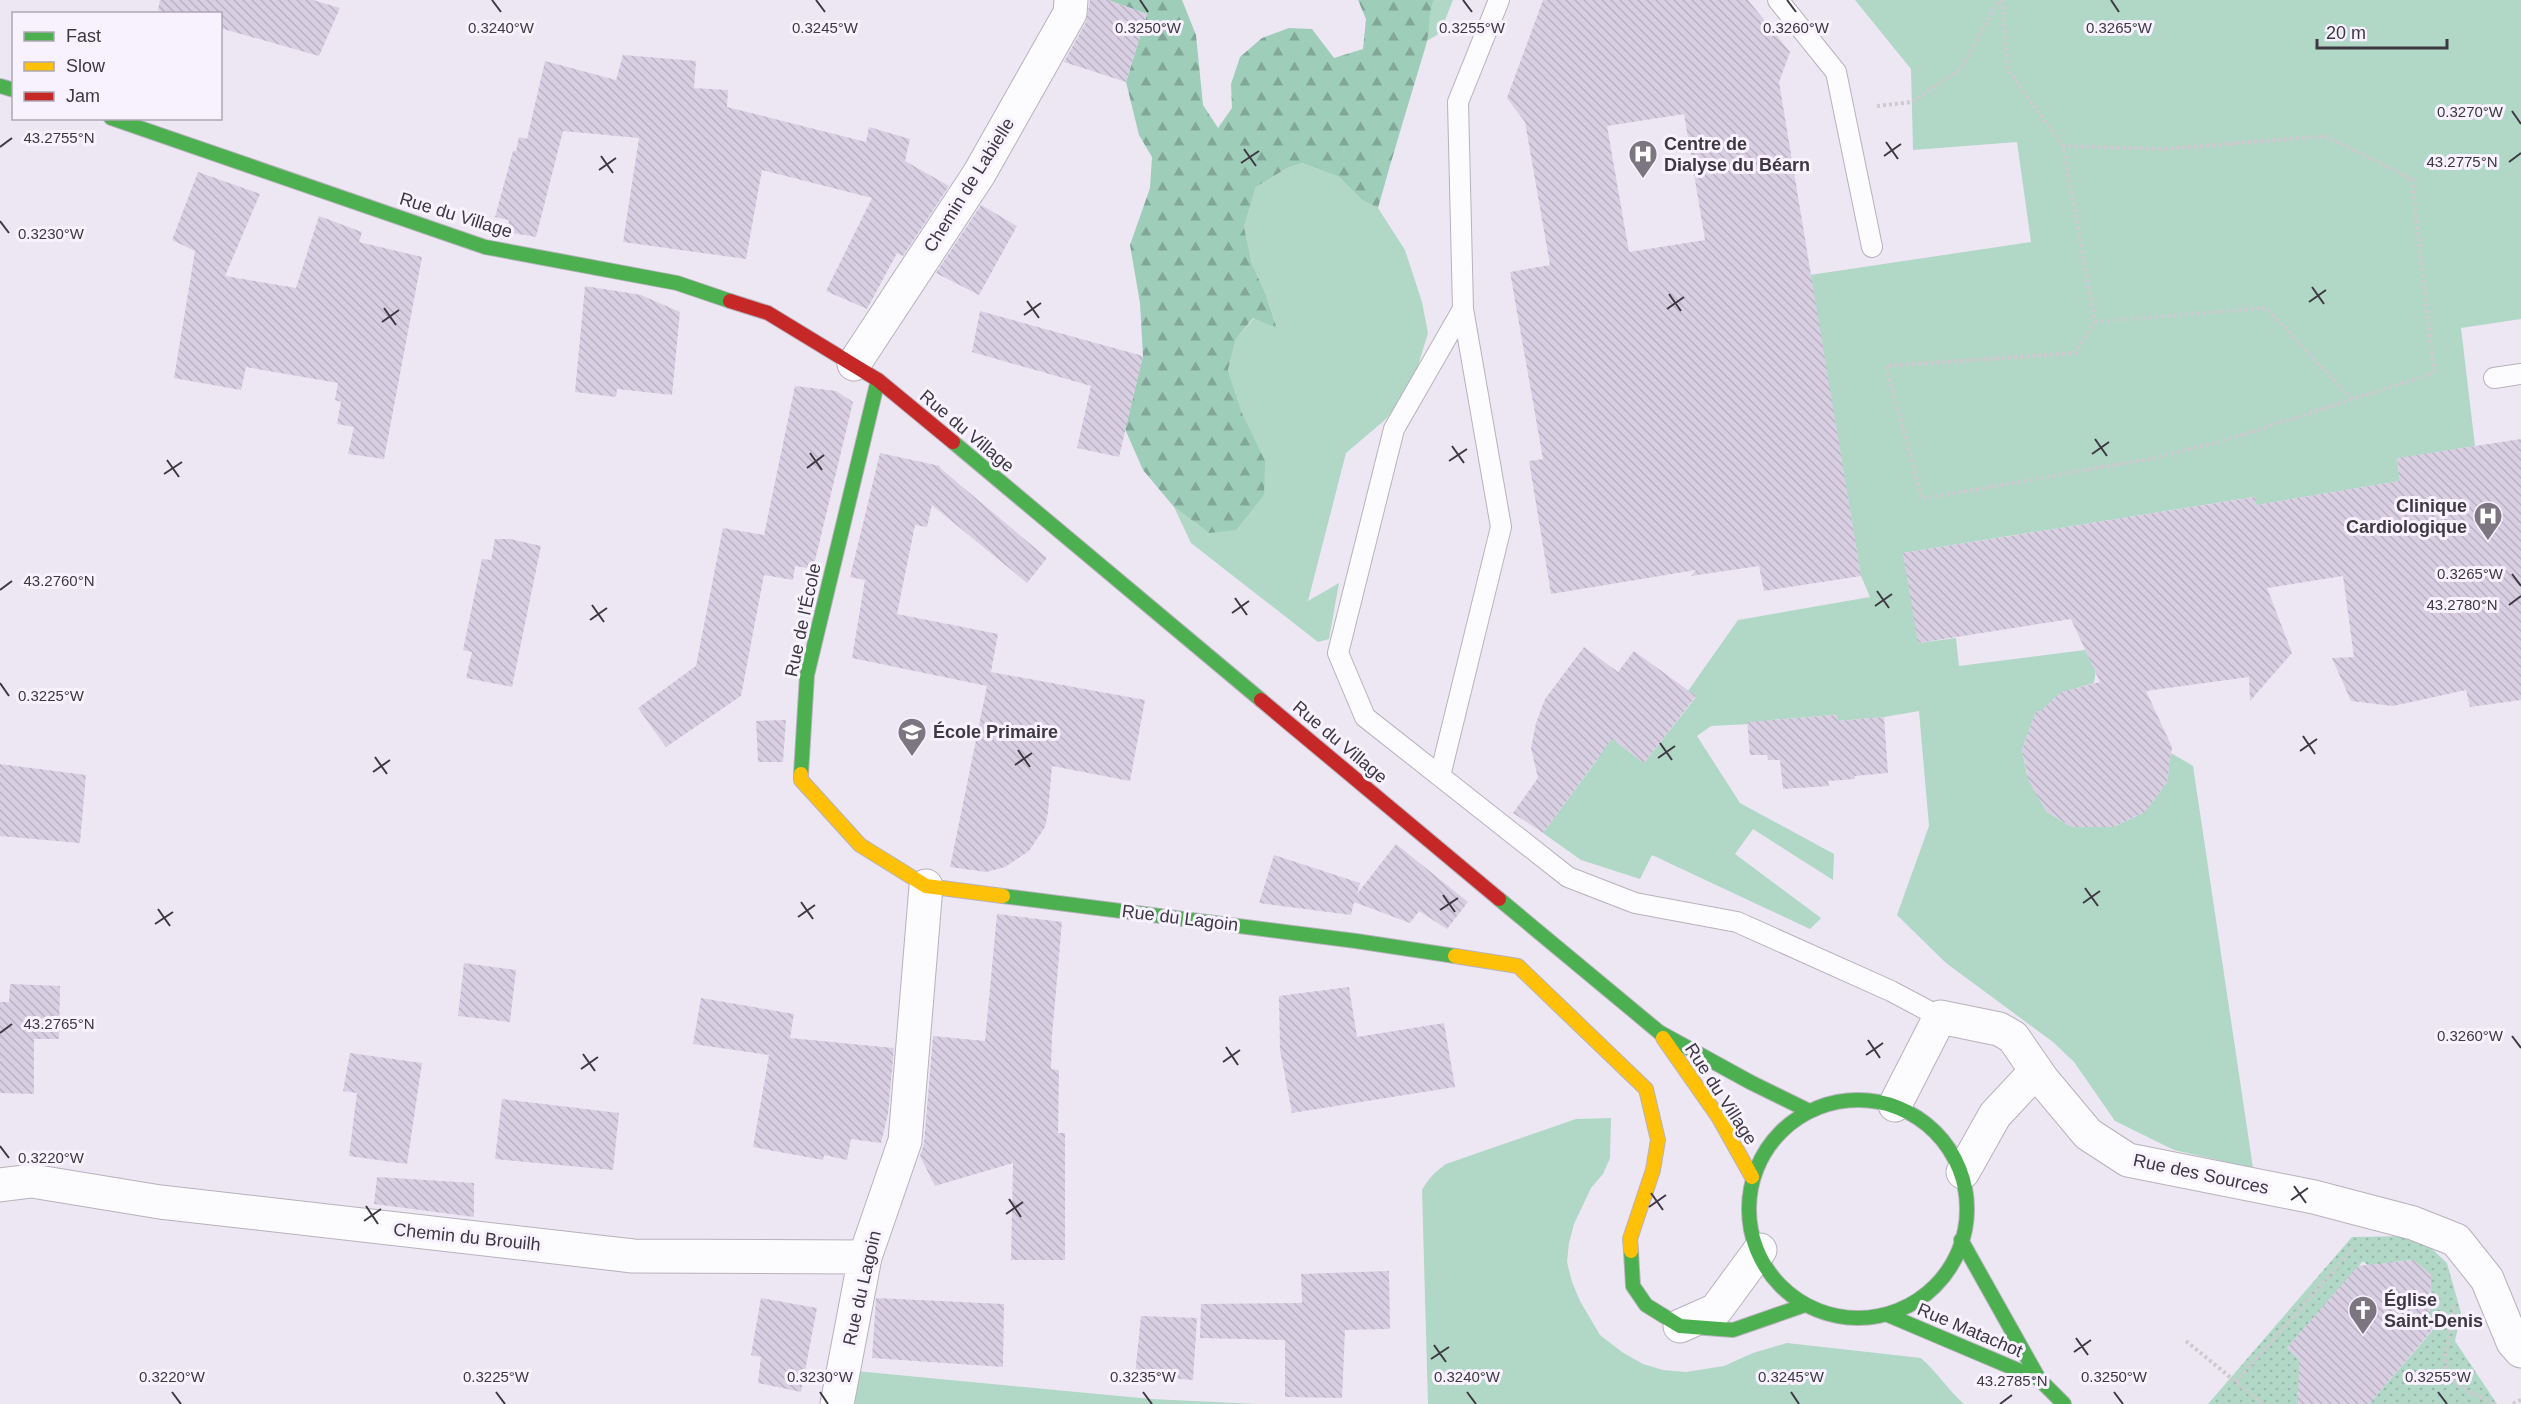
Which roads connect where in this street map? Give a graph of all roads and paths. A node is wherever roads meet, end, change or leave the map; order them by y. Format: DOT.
graph roads {
  1 [pos="1071,0"];
  2 [pos="1499,0"];
  3 [pos="1778,0"];
  4 [pos="2001,0"];
  5 [pos="1843,110"];
  6 [pos="117,120"];
  7 [pos="2063,146"];
  8 [pos="1872,246"];
  9 [pos="1463,309"];
  10 [pos="2095,322"];
  11 [pos="866,372"];
  12 [pos="2521,374"];
  13 [pos="2494,378"];
  14 [pos="2352,399"];
  15 [pos="1440,776"];
  16 [pos="926,886"];
  17 [pos="1940,1017"];
  18 [pos="1659,1032"];
  19 [pos="2036,1071"];
  20 [pos="1895,1106"];
  21 [pos="1807,1110"];
  22 [pos="1963,1172"];
  23 [pos="1752,1177"];
  24 [pos="0,1185"];
  25 [pos="1961,1240"];
  26 [pos="2365,1245"];
  27 [pos="1760,1250"];
  28 [pos="865,1257"];
  29 [pos="2452,1299"];
  30 [pos="1805,1305"];
  31 [pos="1888,1315"];
  32 [pos="1680,1326"];
  33 [pos="2186,1341"];
  34 [pos="2521,1351"];
  35 [pos="2038,1379"];
  36 [pos="2236,1382"];
  37 [pos="2521,1400"];
  38 [pos="837,1404"];
  39 [pos="2064,1404"];
  40 [pos="2263,1404"];
  41 [pos="2493,1404"];
  42 [pos="2513,1404"];
  1 -- 11 [label="street, Chemin de Labielle"];
  2 -- 9 [label="lane"];
  3 -- 5 [label="lane"];
  4 -- 5 [label="path"];
  4 -- 7 [label="path"];
  5 -- 8 [label="lane"];
  6 -- 11 [label="main road, Rue du Village"];
  7 -- 10 [label="path"];
  7 -- 14 [label="path"];
  9 -- 15 [label="lane"];
  9 -- 15 [label="lane"];
  10 -- 14 [label="path"];
  10 -- 14 [label="path"];
  11 -- 16 [label="main road, Rue de l'École"];
  11 -- 18 [label="main road, Rue du Village"];
  12 -- 13 [label="lane"];
  15 -- 17 [label="lane"];
  16 -- 28 [label="street, Rue du Lagoin"];
  16 -- 32 [label="main road, Rue du Lagoin"];
  17 -- 19 [label="street, Rue des Sources"];
  17 -- 20 [label="street"];
  18 -- 21 [label="main road, Rue du Village"];
  18 -- 23 [label="main road, Rue du Village"];
  19 -- 22 [label="street"];
  19 -- 34 [label="street, Rue des Sources"];
  20 -- 21 [label="main road"];
  20 -- 22 [label="main road"];
  21 -- 23 [label="main road"];
  22 -- 25 [label="main road"];
  23 -- 27 [label="main road"];
  24 -- 28 [label="street, Chemin du Brouilh"];
  25 -- 31 [label="main road"];
  25 -- 35 [label="main road, Rue Matachot"];
  26 -- 36 [label="path"];
  27 -- 30 [label="main road"];
  27 -- 32 [label="street"];
  28 -- 38 [label="street, Rue du Lagoin"];
  29 -- 41 [label="path"];
  30 -- 31 [label="main road"];
  30 -- 32 [label="main road, Rue du Lagoin"];
  31 -- 35 [label="main road, Rue Matachot"];
  33 -- 36 [label="path"];
  35 -- 39 [label="main road, Rue Matachot"];
  36 -- 40 [label="path"];
  37 -- 42 [label="path"];
}
